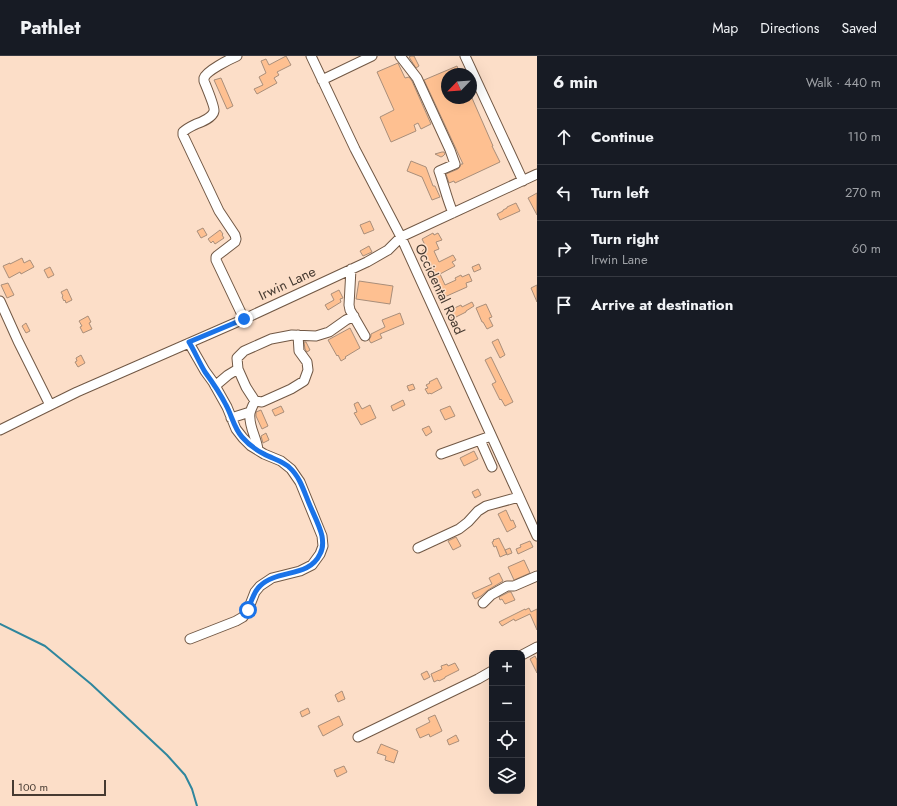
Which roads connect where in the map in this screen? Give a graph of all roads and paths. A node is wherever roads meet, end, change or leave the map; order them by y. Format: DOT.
graph roads {
  1 [pos="237,56"];
  2 [pos="311,56"];
  3 [pos="372,56"];
  4 [pos="400,56"];
  5 [pos="467,57"];
  6 [pos="322,80"];
  7 [pos="537,174"];
  8 [pos="523,181"];
  9 [pos="453,213"];
  10 [pos="400,237"];
  11 [pos="351,269"];
  12 [pos="0,301"];
  13 [pos="354,316"];
  14 [pos="244,319"];
  15 [pos="298,335"];
  16 [pos="366,336"];
  17 [pos="189,342"];
  18 [pos="238,369"];
  19 [pos="215,386"];
  20 [pos="255,401"];
  21 [pos="50,405"];
  22 [pos="250,412"];
  23 [pos="231,418"];
  24 [pos="0,430"];
  25 [pos="491,436"];
  26 [pos="480,440"];
  27 [pos="258,450"];
  28 [pos="441,454"];
  29 [pos="492,467"];
  30 [pos="519,497"];
  31 [pos="537,536"];
  32 [pos="418,548"];
  33 [pos="537,576"];
  34 [pos="483,603"];
  35 [pos="190,639"];
  36 [pos="537,647"];
  37 [pos="525,653"];
  38 [pos="489,673"];
  39 [pos="358,736"];
  1 -- 14 [label="street"];
  2 -- 6 [label="street, Occidental Road"];
  3 -- 6 [label="street"];
  4 -- 9 [label="street"];
  5 -- 8 [label="street"];
  6 -- 10 [label="street, Occidental Road"];
  7 -- 8 [label="street, Irwin Lane"];
  8 -- 9 [label="street, Irwin Lane"];
  9 -- 10 [label="street, Irwin Lane"];
  10 -- 11 [label="street, Irwin Lane"];
  10 -- 25 [label="street, Occidental Road"];
  11 -- 13 [label="street"];
  11 -- 14 [label="street, Irwin Lane"];
  12 -- 21 [label="street"];
  13 -- 15 [label="street"];
  13 -- 16 [label="street"];
  14 -- 17 [label="street, Irwin Lane"];
  15 -- 18 [label="street"];
  15 -- 20 [label="street"];
  17 -- 19 [label="street"];
  17 -- 21 [label="street, Irwin Lane"];
  18 -- 19 [label="street"];
  18 -- 20 [label="street"];
  19 -- 23 [label="street"];
  20 -- 22 [label="street"];
  21 -- 24 [label="street, Irwin Lane"];
  22 -- 23 [label="street"];
  22 -- 27 [label="street"];
  23 -- 27 [label="street"];
  25 -- 26 [label="street"];
  25 -- 30 [label="street, Occidental Road"];
  26 -- 28 [label="street"];
  26 -- 29 [label="street"];
  27 -- 35 [label="street"];
  30 -- 31 [label="street, Occidental Road"];
  30 -- 32 [label="street"];
  33 -- 34 [label="street"];
  36 -- 37 [label="street"];
  38 -- 39 [label="street"];
}
